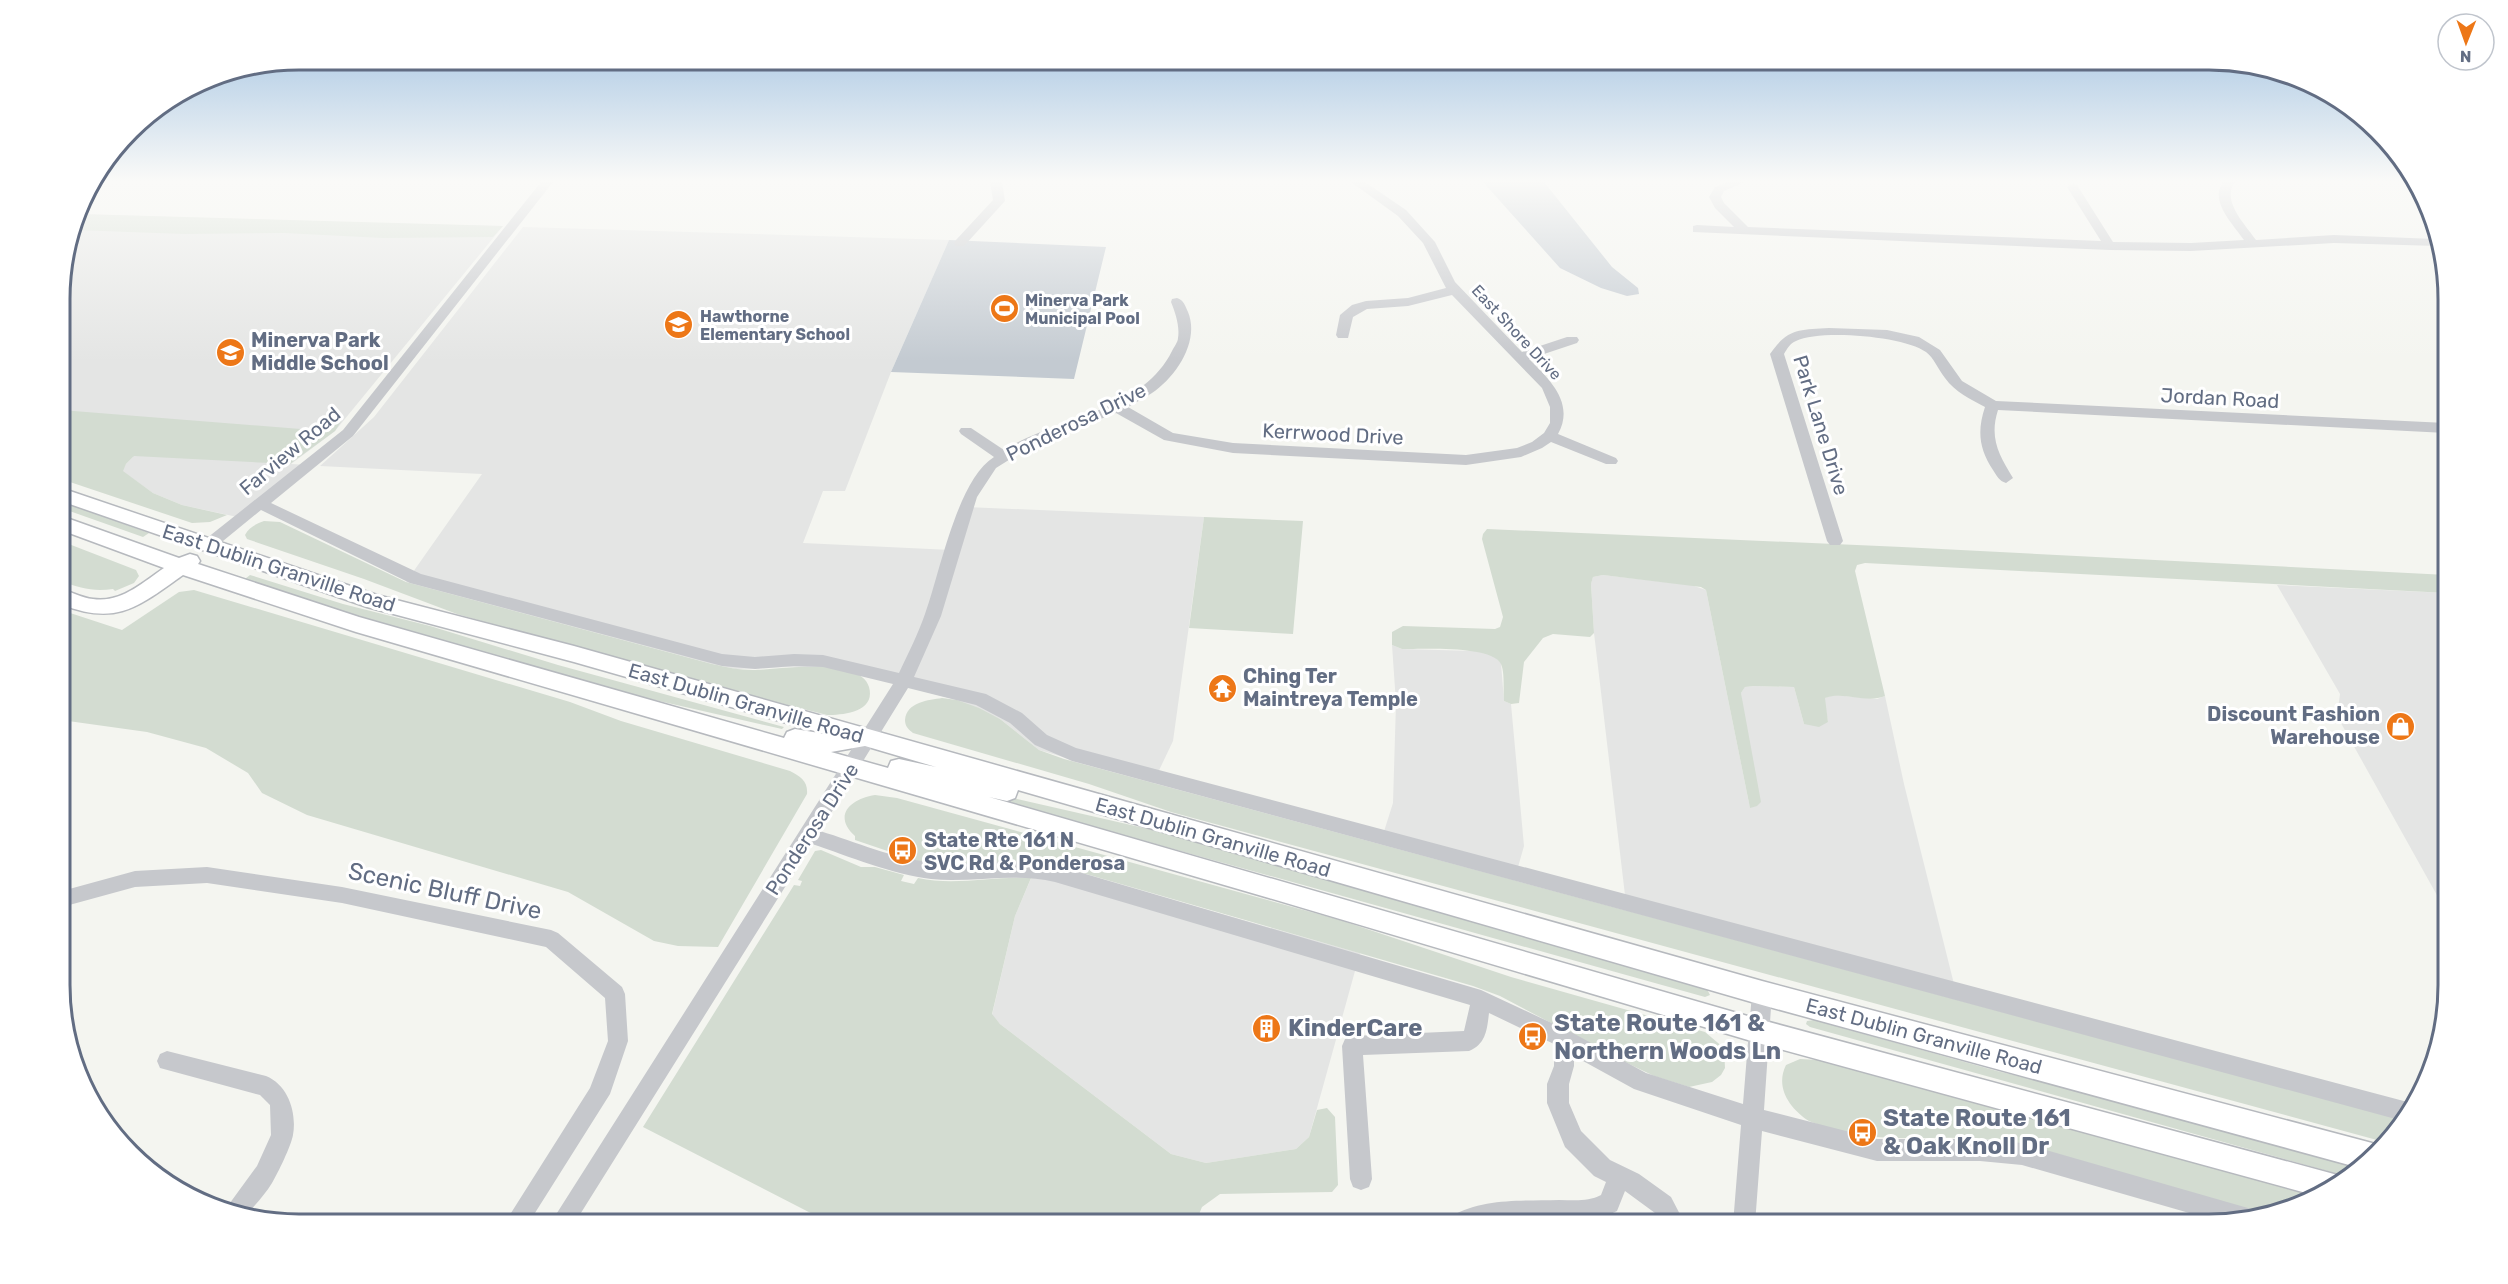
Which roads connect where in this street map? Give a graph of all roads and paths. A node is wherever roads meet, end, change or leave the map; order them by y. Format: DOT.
graph roads {
  1 [pos="500,242"];
  2 [pos="1429,242"];
  3 [pos="2011,242"];
  4 [pos="2107,242"];
  5 [pos="2251,242"];
  6 [pos="2408,242"];
  7 [pos="2431,243"];
  8 [pos="2110,246"];
  9 [pos="1455,290"];
  10 [pos="1177,302"];
  11 [pos="1343,335"];
  12 [pos="1572,340"];
  13 [pos="1520,357"];
  14 [pos="1993,405"];
  15 [pos="1117,407"];
  16 [pos="2438,428"];
  17 [pos="966,431"];
  18 [pos="1551,436"];
  19 [pos="1004,457"];
  20 [pos="1611,461"];
  21 [pos="2006,478"];
  22 [pos="70,497"];
  23 [pos="261,503"];
  24 [pos="70,514"];
  25 [pos="70,526"];
  26 [pos="1835,541"];
  27 [pos="207,546"];
  28 [pos="180,566"];
  29 [pos="356,596"];
  30 [pos="70,599"];
  31 [pos="552,681"];
  32 [pos="904,681"];
  33 [pos="868,738"];
  34 [pos="851,767"];
  35 [pos="1152,819"];
  36 [pos="807,835"];
  37 [pos="70,897"];
  38 [pos="1762,993"];
  39 [pos="1481,999"];
  40 [pos="1758,1031"];
  41 [pos="1564,1039"];
  42 [pos="167,1061"];
  43 [pos="2400,1110"];
  44 [pos="1752,1118"];
  45 [pos="2363,1155"];
  46 [pos="1619,1177"];
  47 [pos="1361,1179"];
  48 [pos="2322,1184"];
  49 [pos="240,1206"];
  50 [pos="2227,1213"];
  51 [pos="521,1214"];
  52 [pos="567,1214"];
  53 [pos="1512,1214"];
  54 [pos="1668,1214"];
  55 [pos="1745,1214"];
  1 -- 23 [label="street, Farview Road"];
  2 -- 9 [label="street, East Shore Drive"];
  3 -- 8 [label="street"];
  4 -- 8 [label="street"];
  5 -- 8 [label="street"];
  6 -- 7 [label="street"];
  9 -- 11 [label="street"];
  9 -- 13 [label="street, East Shore Drive"];
  10 -- 15 [label="street, Ponderosa Drive"];
  12 -- 13 [label="street"];
  13 -- 18 [label="street, East Shore Drive"];
  14 -- 16 [label="street, Jordan Road"];
  14 -- 21 [label="street"];
  14 -- 26 [label="street, Park Lane Drive"];
  15 -- 18 [label="street, Kerrwood Drive"];
  15 -- 19 [label="street, Ponderosa Drive"];
  17 -- 19 [label="street"];
  18 -- 20 [label="street"];
  19 -- 32 [label="street, Ponderosa Drive"];
  22 -- 27 [label="main road, East Dublin Granville Road"];
  23 -- 27 [label="street, Farview Road"];
  23 -- 32 [label="street, East Dublin Granville Road"];
  24 -- 27 [label="main road"];
  25 -- 28 [label="main road, East Dublin Granville Road"];
  27 -- 29 [label="main road, East Dublin Granville Road"];
  28 -- 29 [label="main road"];
  28 -- 30 [label="main road"];
  28 -- 31 [label="main road, East Dublin Granville Road"];
  29 -- 33 [label="main road, East Dublin Granville Road"];
  31 -- 33 [label="main road"];
  31 -- 34 [label="main road, East Dublin Granville Road"];
  32 -- 33 [label="street, Ponderosa Drive"];
  32 -- 43 [label="street, East Dublin Granville Road"];
  33 -- 34 [label="street, Ponderosa Drive"];
  33 -- 35 [label="main road, East Dublin Granville Road"];
  34 -- 35 [label="main road"];
  34 -- 36 [label="street, Ponderosa Drive"];
  34 -- 40 [label="main road, East Dublin Granville Road"];
  35 -- 38 [label="main road, East Dublin Granville Road"];
  36 -- 39 [label="street"];
  36 -- 52 [label="street, Ponderosa Drive"];
  37 -- 51 [label="street, Scenic Bluff Drive"];
  38 -- 40 [label="street"];
  38 -- 45 [label="main road, East Dublin Granville Road"];
  39 -- 41 [label="street"];
  39 -- 47 [label="street"];
  40 -- 44 [label="street"];
  40 -- 48 [label="main road, East Dublin Granville Road"];
  41 -- 44 [label="street"];
  41 -- 46 [label="street"];
  42 -- 49 [label="street"];
  44 -- 50 [label="street"];
  44 -- 55 [label="street"];
  46 -- 53 [label="street"];
  46 -- 54 [label="street"];
}
